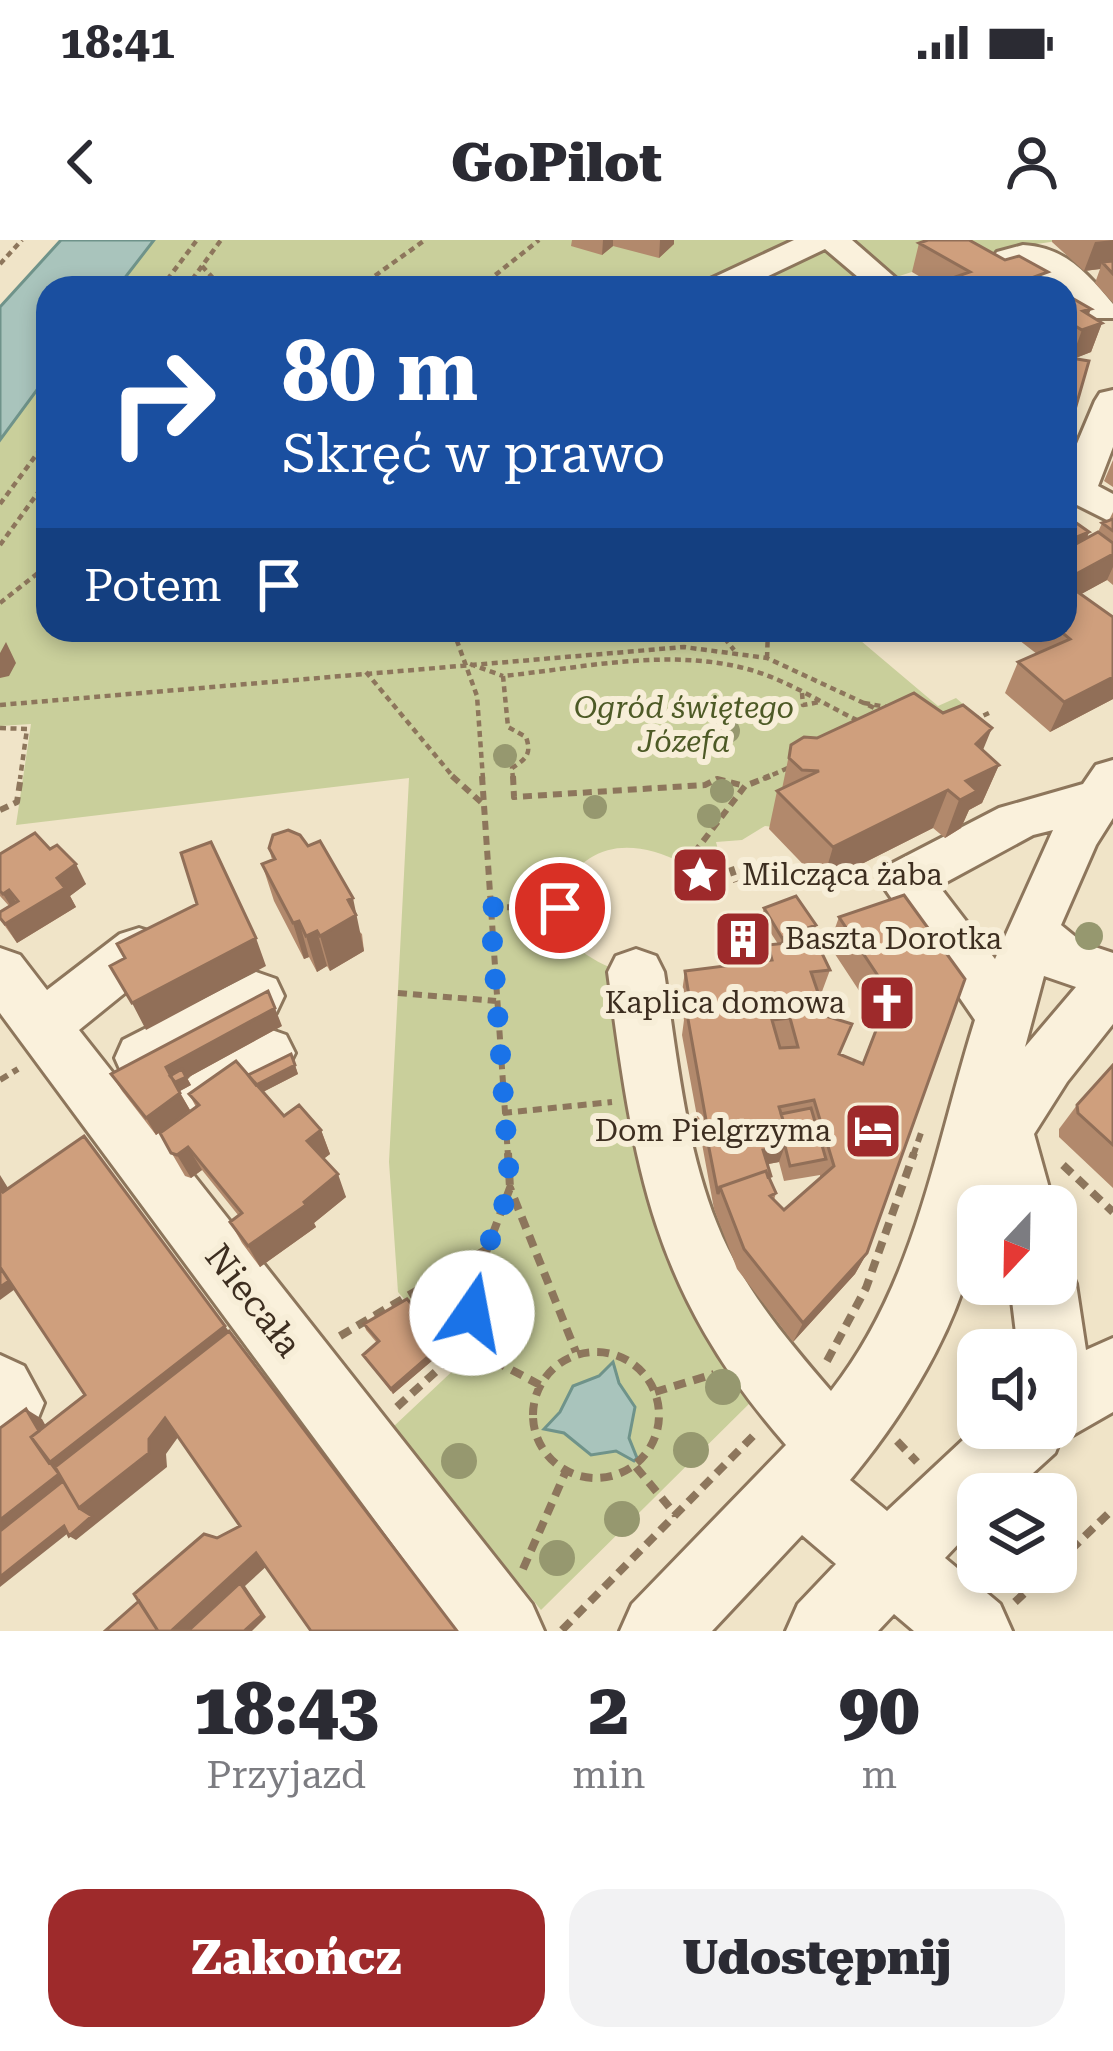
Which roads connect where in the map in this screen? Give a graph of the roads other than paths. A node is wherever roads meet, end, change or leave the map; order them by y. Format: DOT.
graph roads {
  1 [pos="819,240"];
  2 [pos="833,240"];
  3 [pos="1037,247"];
  4 [pos="729,276"];
  5 [pos="876,276"];
  6 [pos="1031,276"];
  7 [pos="1070,276"];
  8 [pos="1077,283"];
  9 [pos="1077,300"];
  10 [pos="1107,315"];
  11 [pos="1113,401"];
  12 [pos="1113,511"];
  13 [pos="1105,789"];
  14 [pos="1033,933"];
  15 [pos="139,950"];
  16 [pos="0,971"];
  17 [pos="636,973"];
  18 [pos="1113,979"];
  19 [pos="42,1027"];
  20 [pos="1012,1093"];
  21 [pos="111,1137"];
  22 [pos="1020,1185"];
  23 [pos="954,1274"];
  24 [pos="1113,1372"];
  25 [pos="1077,1395"];
  26 [pos="827,1440"];
  27 [pos="1006,1449"];
  28 [pos="892,1560"];
  29 [pos="512,1606"];
  30 [pos="991,1620"];
  31 [pos="659,1631"];
  32 [pos="825,1631"];
  1 -- 4 [label="street"];
  2 -- 5 [label="street"];
  3 -- 6 [label="street"];
  3 -- 7 [label="street"];
  8 -- 10 [label="street"];
  9 -- 10 [label="street"];
  11 -- 12 [label="street"];
  13 -- 14 [label="street"];
  13 -- 20 [label="street"];
  14 -- 18 [label="street"];
  14 -- 20 [label="street"];
  15 -- 19 [label="street"];
  16 -- 19 [label="street, Niecała"];
  17 -- 26 [label="street"];
  18 -- 20 [label="street"];
  19 -- 21 [label="street, Niecała"];
  20 -- 22 [label="street"];
  20 -- 23 [label="street"];
  21 -- 21 [label="street"];
  21 -- 29 [label="street, Niecała"];
  23 -- 26 [label="street"];
  24 -- 25 [label="street"];
  26 -- 28 [label="street"];
  26 -- 31 [label="street"];
  27 -- 28 [label="street"];
  28 -- 30 [label="street"];
  28 -- 32 [label="street"];
}
